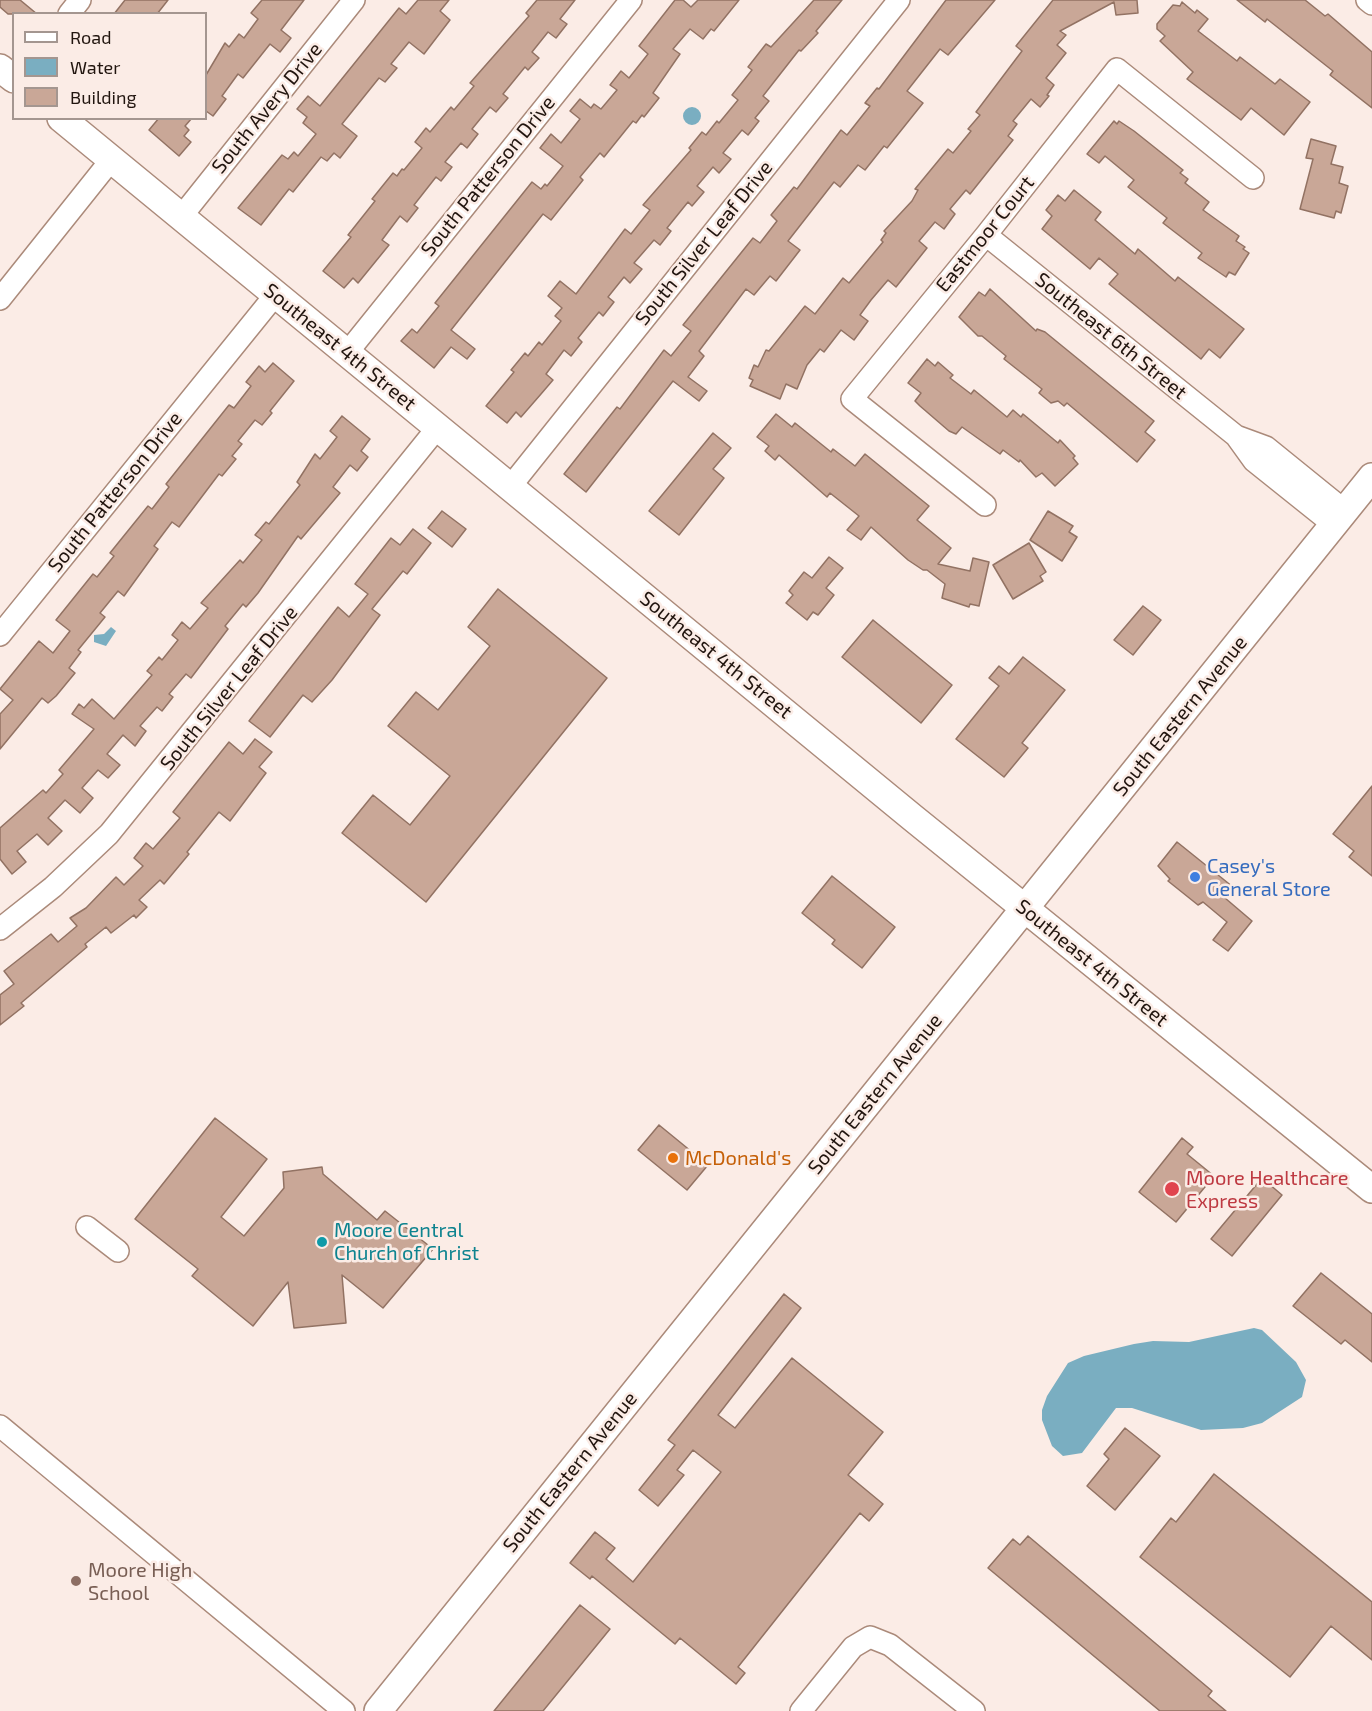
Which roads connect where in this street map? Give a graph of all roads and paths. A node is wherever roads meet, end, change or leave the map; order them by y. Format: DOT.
graph roads {
  1 [pos="80,0"];
  2 [pos="354,0"];
  3 [pos="631,0"];
  4 [pos="899,0"];
  5 [pos="1367,0"];
  6 [pos="1372,4"];
  7 [pos="71,12"];
  8 [pos="0,68"];
  9 [pos="12,77"];
  10 [pos="63,120"];
  11 [pos="111,160"];
  12 [pos="1253,178"];
  13 [pos="181,217"];
  14 [pos="986,235"];
  15 [pos="276,294"];
  16 [pos="0,299"];
  17 [pos="347,353"];
  18 [pos="438,427"];
  19 [pos="1372,477"];
  20 [pos="510,487"];
  21 [pos="985,505"];
  22 [pos="1339,518"];
  23 [pos="0,635"];
  24 [pos="1025,908"];
  25 [pos="0,930"];
  26 [pos="1372,1189"];
  27 [pos="87,1227"];
  28 [pos="118,1251"];
  29 [pos="0,1426"];
  30 [pos="344,1711"];
  31 [pos="378,1711"];
  32 [pos="801,1711"];
  33 [pos="974,1711"];
  1 -- 7 [label="street"];
  2 -- 13 [label="street, South Avery Drive"];
  3 -- 17 [label="street, South Patterson Drive"];
  4 -- 20 [label="street, South Silver Leaf Drive"];
  5 -- 6 [label="street"];
  8 -- 9 [label="main road"];
  10 -- 11 [label="main road, Southeast 4th Street"];
  11 -- 13 [label="main road, Southeast 4th Street"];
  11 -- 16 [label="street"];
  12 -- 14 [label="street, Eastmoor Court"];
  13 -- 15 [label="main road, Southeast 4th Street"];
  14 -- 21 [label="street, Eastmoor Court"];
  14 -- 22 [label="street, Southeast 6th Street"];
  15 -- 17 [label="main road, Southeast 4th Street"];
  15 -- 23 [label="street, South Patterson Drive"];
  17 -- 18 [label="main road, Southeast 4th Street"];
  18 -- 20 [label="main road, Southeast 4th Street"];
  18 -- 25 [label="street, South Silver Leaf Drive"];
  19 -- 22 [label="main road, South Eastern Avenue"];
  20 -- 24 [label="main road, Southeast 4th Street"];
  22 -- 24 [label="main road, South Eastern Avenue"];
  24 -- 26 [label="main road, Southeast 4th Street"];
  24 -- 31 [label="main road, South Eastern Avenue"];
  27 -- 28 [label="street"];
  29 -- 30 [label="street"];
  32 -- 33 [label="street"];
}
